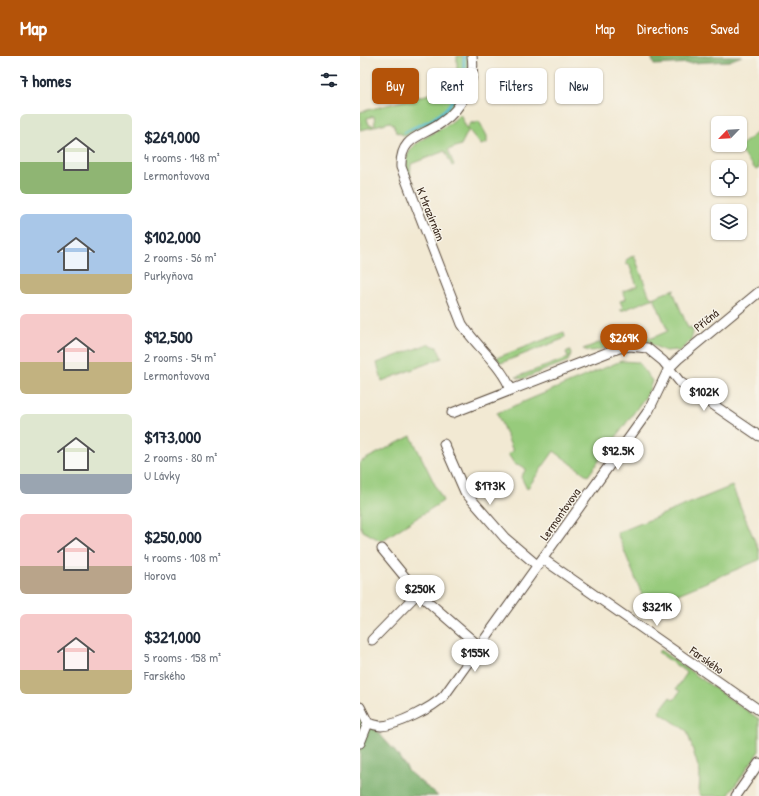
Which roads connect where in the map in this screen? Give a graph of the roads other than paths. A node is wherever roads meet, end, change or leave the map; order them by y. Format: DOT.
graph roads {
  1 [pos="472,56"];
  2 [pos="759,292"];
  3 [pos="669,368"];
  4 [pos="511,390"];
  5 [pos="452,413"];
  6 [pos="759,436"];
  7 [pos="444,444"];
  8 [pos="382,549"];
  9 [pos="541,563"];
  10 [pos="418,593"];
  11 [pos="372,640"];
  12 [pos="480,647"];
  13 [pos="360,708"];
  14 [pos="759,710"];
  15 [pos="368,723"];
  16 [pos="360,743"];
  17 [pos="759,763"];
  18 [pos="736,796"];
  1 -- 4 [label="street, K Mrazírnám"];
  2 -- 3 [label="street, Příčná"];
  3 -- 4 [label="street"];
  3 -- 6 [label="street"];
  3 -- 9 [label="street, Lermontovova"];
  4 -- 5 [label="street"];
  7 -- 9 [label="street, Farského"];
  8 -- 10 [label="street"];
  9 -- 12 [label="street, Lermontovova"];
  9 -- 14 [label="street, Farského"];
  10 -- 11 [label="street"];
  10 -- 12 [label="street"];
  12 -- 15 [label="street, Lermontovova"];
  13 -- 15 [label="street"];
  15 -- 16 [label="street"];
  17 -- 18 [label="street"];
}
